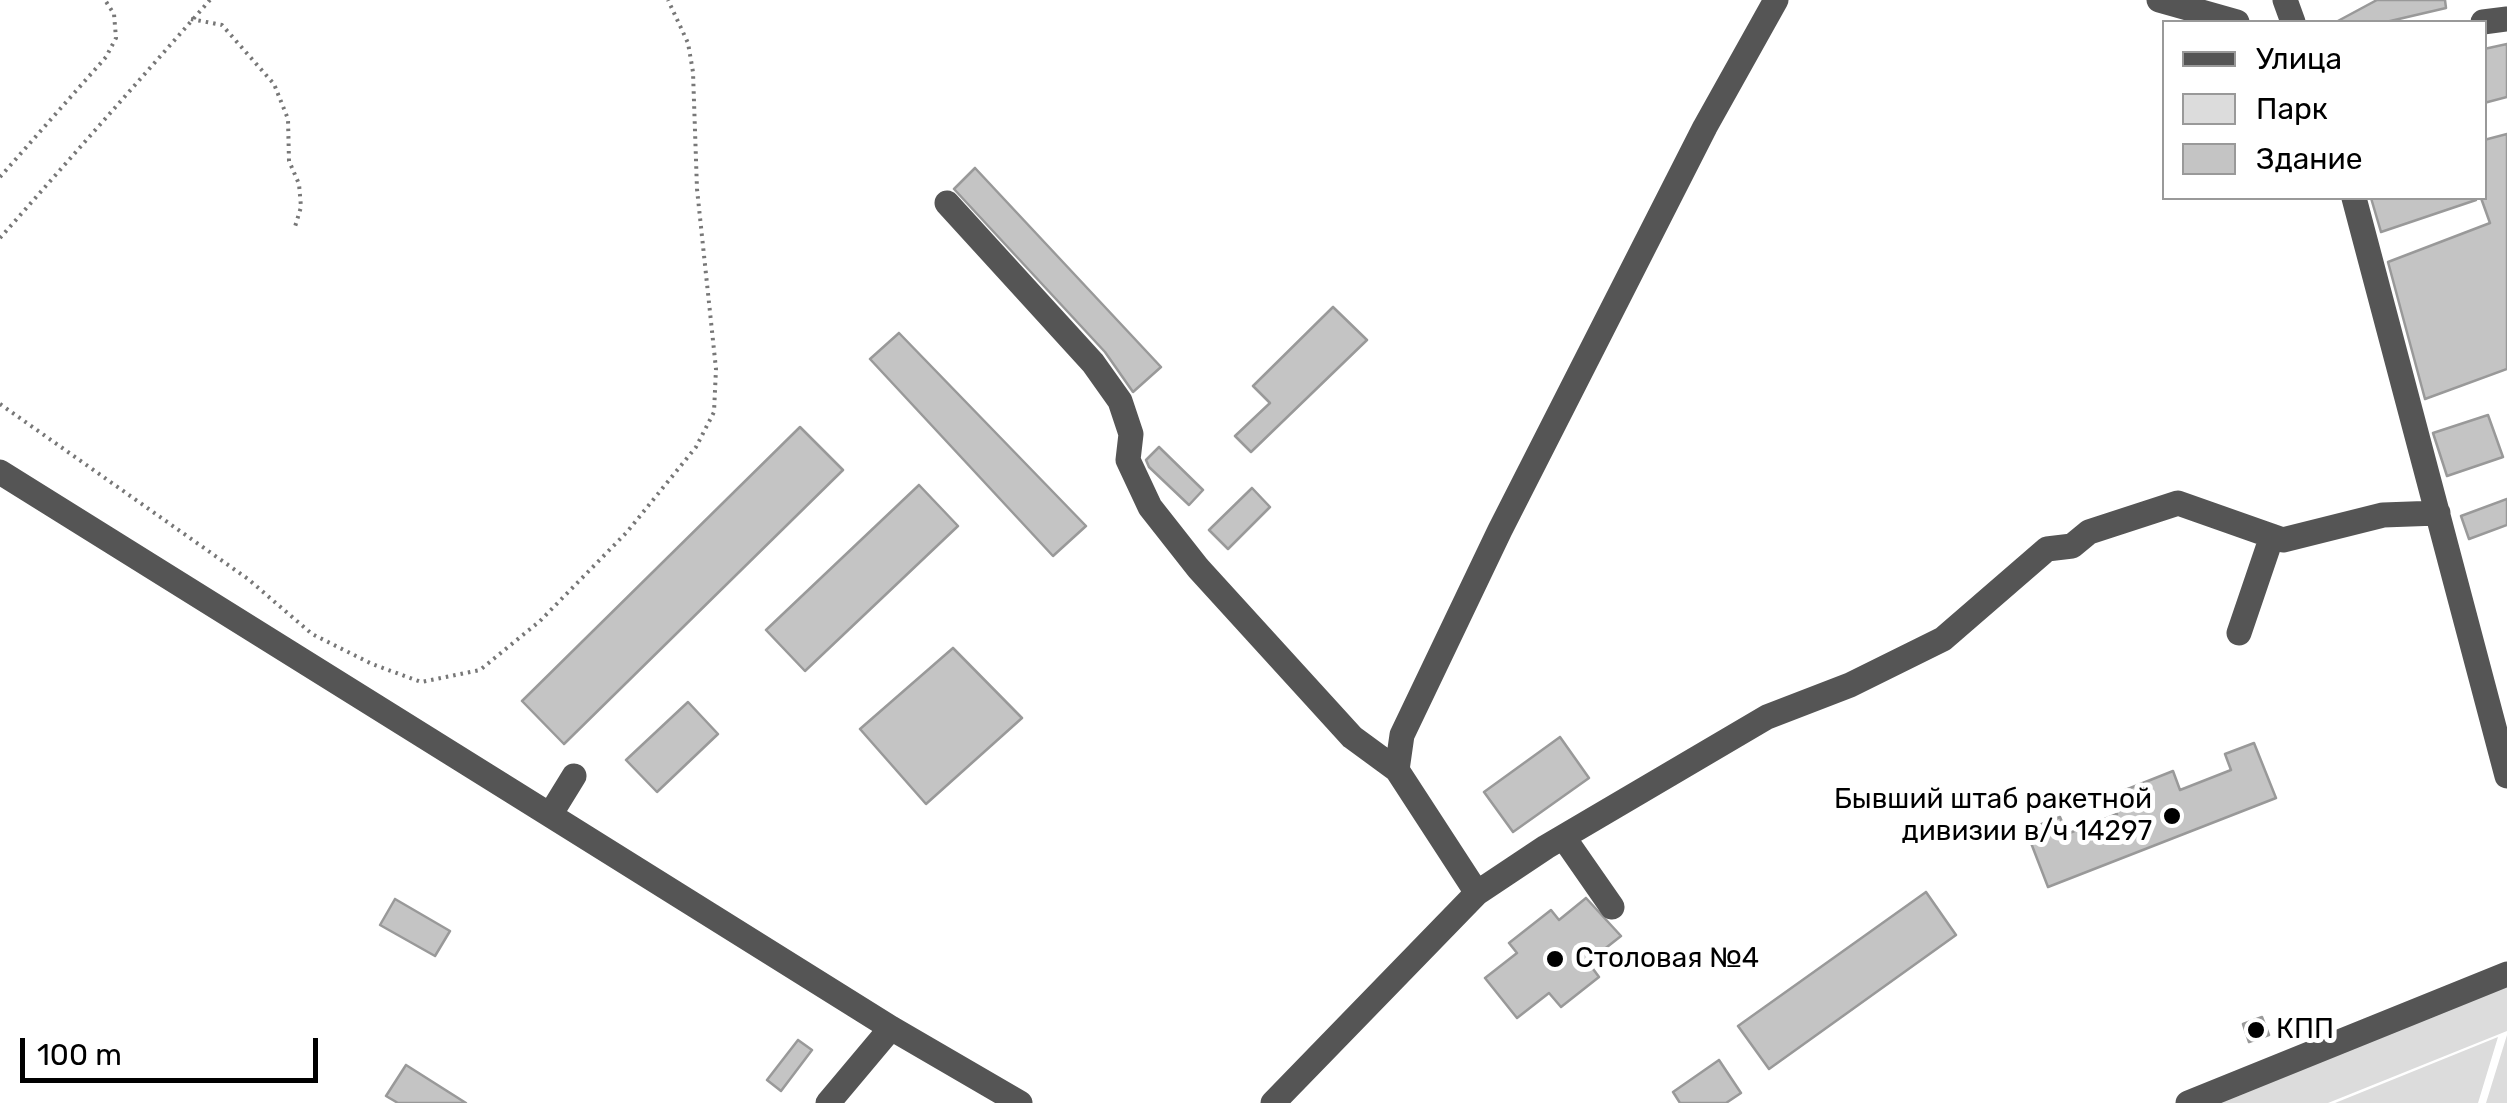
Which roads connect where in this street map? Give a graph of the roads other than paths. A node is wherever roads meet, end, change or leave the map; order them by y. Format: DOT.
graph roads {
  1 [pos="1776,0"];
  2 [pos="2159,0"];
  3 [pos="2230,20"];
  4 [pos="2355,200"];
  5 [pos="947,202"];
  6 [pos="0,472"];
  7 [pos="2438,513"];
  8 [pos="2272,536"];
  9 [pos="2239,633"];
  10 [pos="1398,770"];
  11 [pos="574,776"];
  12 [pos="2507,776"];
  13 [pos="550,816"];
  14 [pos="1564,838"];
  15 [pos="1477,894"];
  16 [pos="1612,907"];
  17 [pos="2507,974"];
  18 [pos="891,1028"];
  19 [pos="828,1103"];
  20 [pos="1020,1103"];
  21 [pos="1274,1103"];
  22 [pos="2188,1103"];
  1 -- 10 [label="street"];
  2 -- 3 [label="street"];
  4 -- 7 [label="street"];
  5 -- 10 [label="street"];
  6 -- 13 [label="street"];
  7 -- 8 [label="street"];
  7 -- 12 [label="street"];
  8 -- 9 [label="street"];
  8 -- 14 [label="street"];
  10 -- 15 [label="street"];
  11 -- 13 [label="street"];
  13 -- 18 [label="street"];
  14 -- 15 [label="street"];
  14 -- 16 [label="street"];
  15 -- 21 [label="street"];
  17 -- 22 [label="street"];
  18 -- 19 [label="street"];
  18 -- 20 [label="street"];
}
